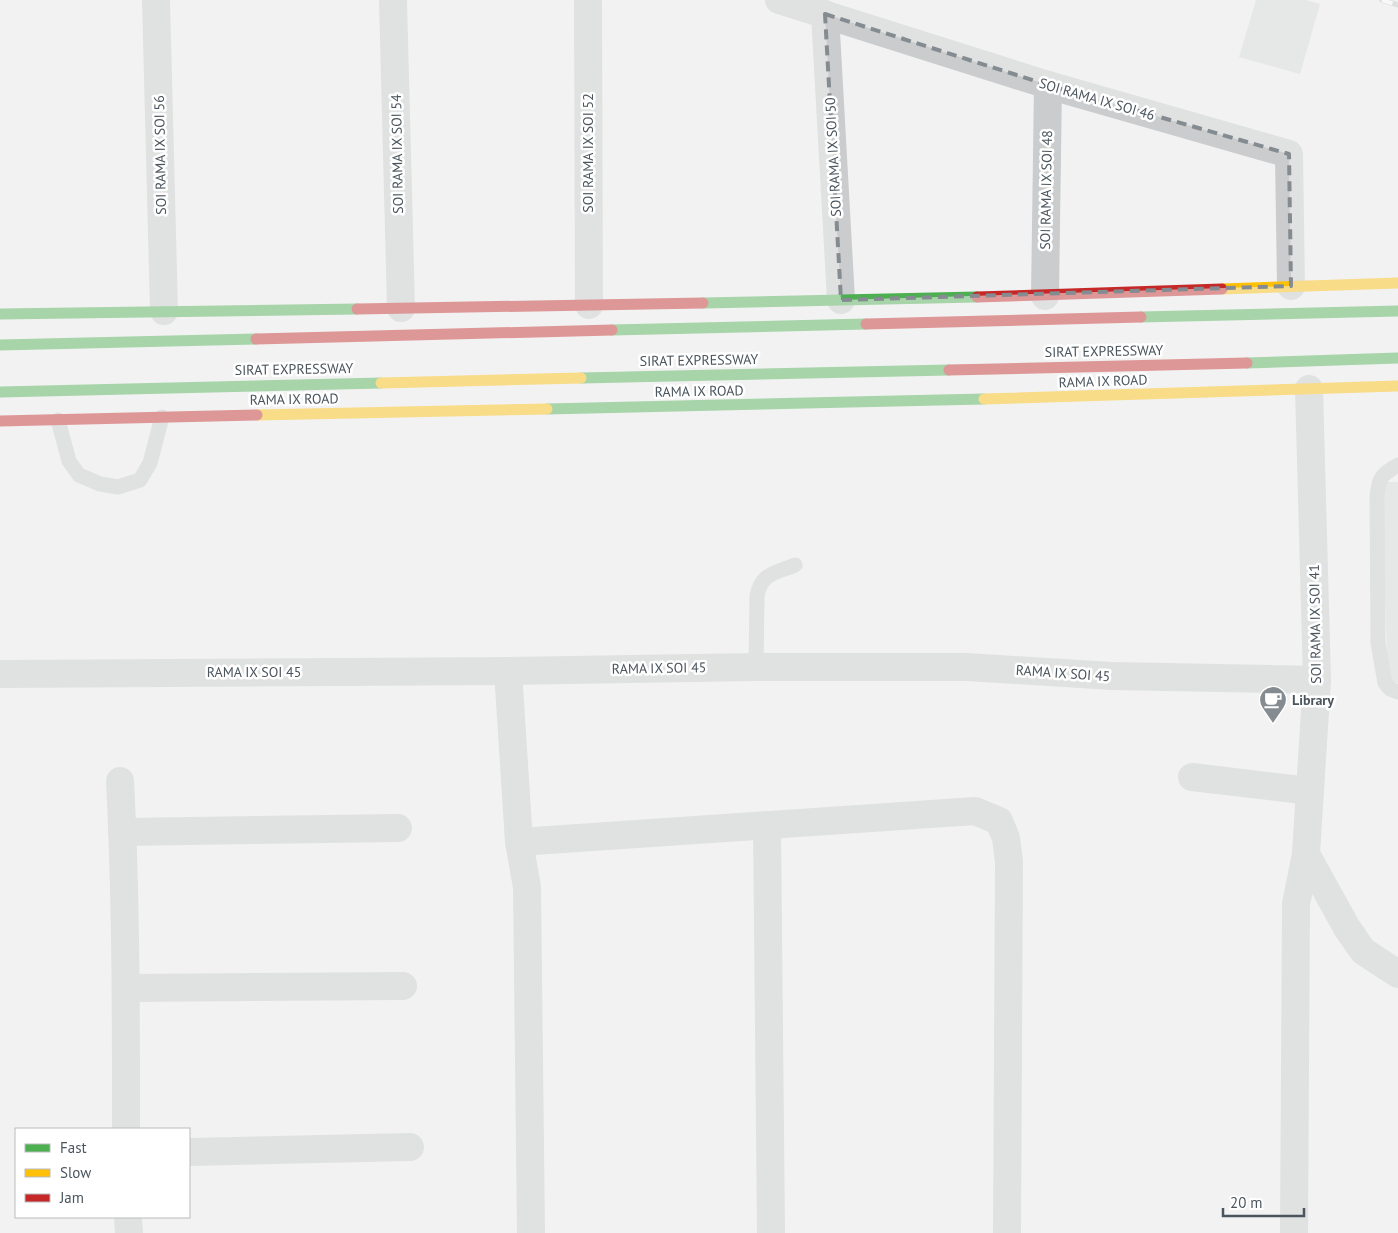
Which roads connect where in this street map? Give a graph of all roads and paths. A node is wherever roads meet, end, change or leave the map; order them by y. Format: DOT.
graph roads {
  1 [pos="156,0"];
  2 [pos="393,0"];
  3 [pos="588,0"];
  4 [pos="779,0"];
  5 [pos="825,14"];
  6 [pos="1048,85"];
  7 [pos="1398,283"];
  8 [pos="1291,286"];
  9 [pos="1045,296"];
  10 [pos="841,300"];
  11 [pos="589,305"];
  12 [pos="401,308"];
  13 [pos="164,311"];
  14 [pos="1398,311"];
  15 [pos="0,314"];
  16 [pos="0,345"];
  17 [pos="1398,358"];
  18 [pos="1398,386"];
  19 [pos="1309,389"];
  20 [pos="0,392"];
  21 [pos="162,417"];
  22 [pos="58,420"];
  23 [pos="0,421"];
  24 [pos="1398,465"];
  25 [pos="795,565"];
  26 [pos="756,666"];
  27 [pos="508,670"];
  28 [pos="0,674"];
  29 [pos="1317,680"];
  30 [pos="1398,692"];
  31 [pos="1192,777"];
  32 [pos="120,781"];
  33 [pos="1310,791"];
  34 [pos="767,825"];
  35 [pos="398,828"];
  36 [pos="122,832"];
  37 [pos="519,842"];
  38 [pos="1306,854"];
  39 [pos="1398,974"];
  40 [pos="403,986"];
  41 [pos="126,988"];
  42 [pos="126,1128"];
  43 [pos="410,1147"];
  44 [pos="190,1152"];
  45 [pos="128,1218"];
  46 [pos="129,1233"];
  47 [pos="531,1233"];
  48 [pos="771,1233"];
  49 [pos="1007,1233"];
  50 [pos="1294,1233"];
  1 -- 13 [label="street, SOI RAMA IX SOI 56"];
  2 -- 12 [label="street, SOI RAMA IX SOI 54"];
  3 -- 11 [label="street, SOI RAMA IX SOI 52"];
  4 -- 5 [label="street, SOI RAMA IX SOI 46"];
  5 -- 6 [label="street, SOI RAMA IX SOI 46"];
  5 -- 10 [label="street, SOI RAMA IX SOI 50"];
  6 -- 8 [label="street, SOI RAMA IX SOI 46"];
  6 -- 9 [label="street, SOI RAMA IX SOI 48"];
  7 -- 8 [label="main road"];
  8 -- 9 [label="main road"];
  9 -- 10 [label="main road"];
  10 -- 11 [label="main road"];
  11 -- 12 [label="main road"];
  12 -- 13 [label="main road"];
  13 -- 15 [label="main road"];
  14 -- 16 [label="main road"];
  17 -- 20 [label="main road, SIRAT EXPRESSWAY"];
  18 -- 19 [label="main road, RAMA IX ROAD"];
  19 -- 21 [label="main road, RAMA IX ROAD"];
  19 -- 29 [label="street, SOI RAMA IX SOI 41"];
  21 -- 22 [label="main road, RAMA IX ROAD"];
  21 -- 22 [label="lane"];
  22 -- 23 [label="main road, RAMA IX ROAD"];
  24 -- 30 [label="lane"];
  25 -- 26 [label="lane"];
  26 -- 27 [label="street, RAMA IX SOI 45"];
  26 -- 29 [label="street, RAMA IX SOI 45"];
  27 -- 28 [label="street, RAMA IX SOI 45"];
  27 -- 37 [label="street"];
  29 -- 33 [label="street, SOI RAMA IX SOI 41"];
  31 -- 33 [label="street"];
  32 -- 36 [label="street"];
  33 -- 38 [label="street, SOI RAMA IX SOI 41"];
  34 -- 37 [label="street"];
  34 -- 48 [label="street"];
  34 -- 49 [label="street"];
  35 -- 36 [label="street"];
  36 -- 41 [label="street"];
  37 -- 47 [label="street"];
  38 -- 39 [label="street"];
  38 -- 50 [label="street, SOI RAMA IX SOI 41"];
  40 -- 41 [label="street"];
  41 -- 42 [label="street"];
  43 -- 44 [label="street"];
  45 -- 46 [label="street"];
}
